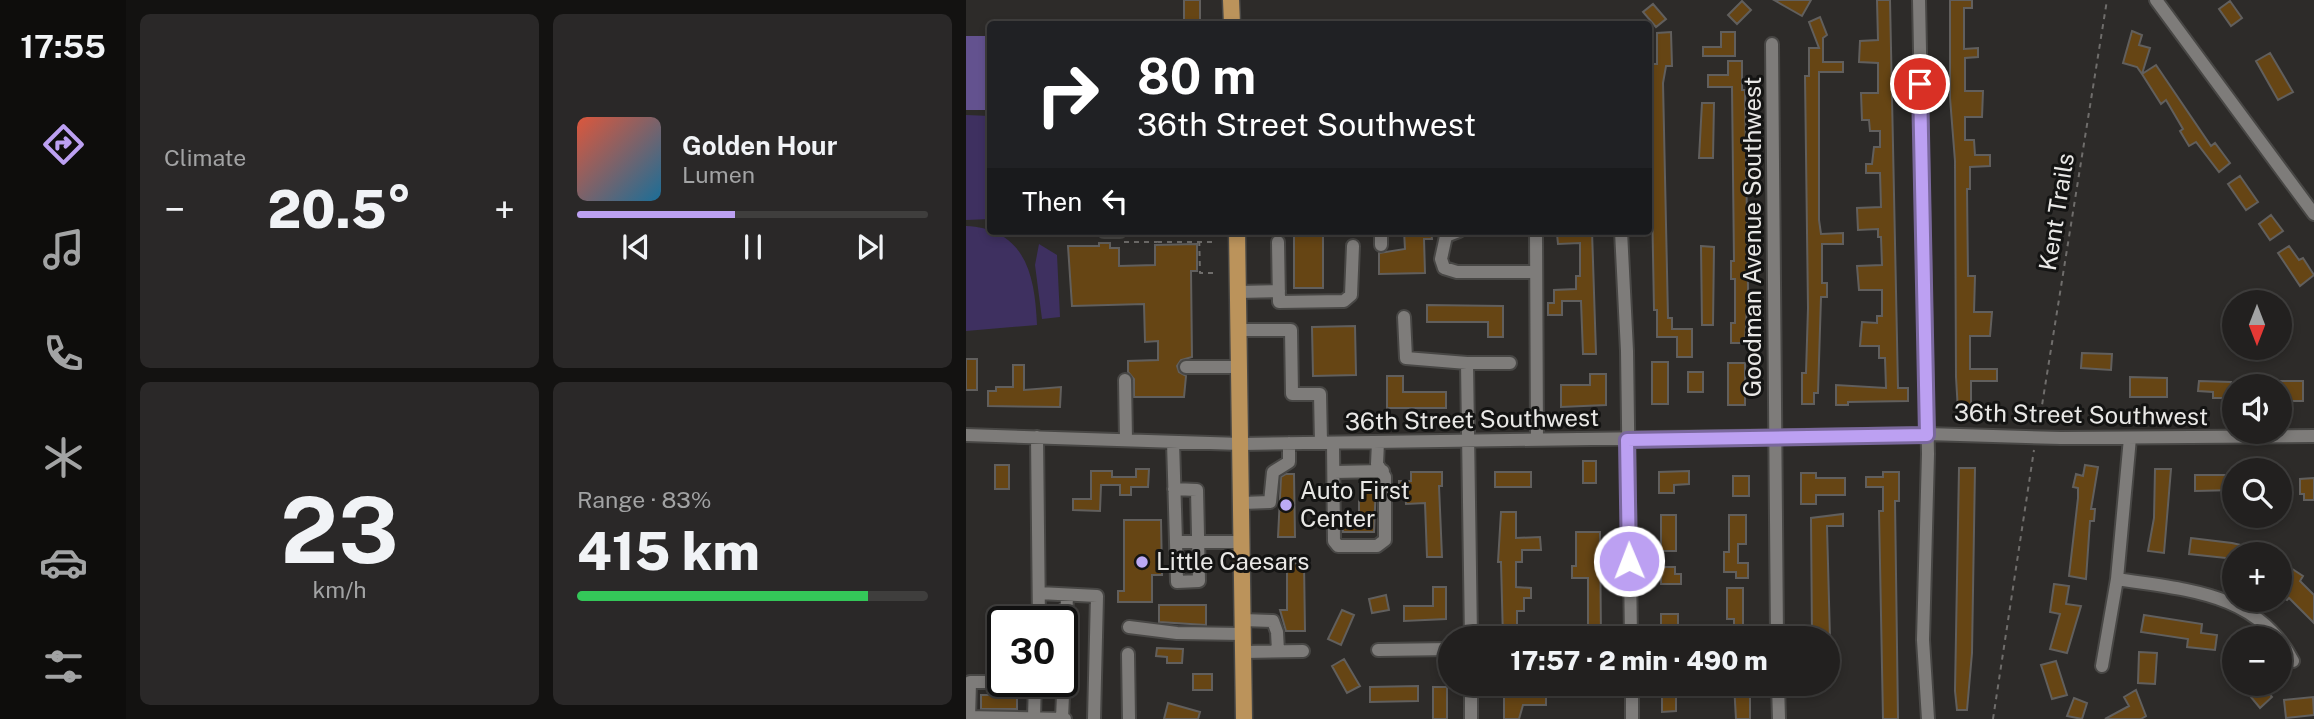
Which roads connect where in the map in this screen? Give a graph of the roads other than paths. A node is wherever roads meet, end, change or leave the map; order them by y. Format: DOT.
graph roads {
  1 [pos="1231,0"];
  2 [pos="1919,0"];
  3 [pos="2156,0"];
  4 [pos="1232,21"];
  5 [pos="1772,44"];
  6 [pos="2314,214"];
  7 [pos="1237,235"];
  8 [pos="1381,235"];
  9 [pos="1449,235"];
  10 [pos="1536,235"];
  11 [pos="1621,235"];
  12 [pos="1278,242"];
  13 [pos="1381,245"];
  14 [pos="1353,246"];
  15 [pos="1536,272"];
  16 [pos="1279,291"];
  17 [pos="1238,292"];
  18 [pos="1404,317"];
  19 [pos="1239,330"];
  20 [pos="1467,363"];
  21 [pos="1510,363"];
  22 [pos="1186,368"];
  23 [pos="1240,368"];
  24 [pos="1125,380"];
  25 [pos="966,435"];
  26 [pos="1927,435"];
  27 [pos="1775,436"];
  28 [pos="2314,436"];
  29 [pos="1037,437"];
  30 [pos="2130,438"];
  31 [pos="1126,440"];
  32 [pos="1537,440"];
  33 [pos="1627,440"];
  34 [pos="1468,441"];
  35 [pos="1172,442"];
  36 [pos="1378,442"];
  37 [pos="1289,443"];
  38 [pos="1327,443"];
  39 [pos="1241,444"];
  40 [pos="1383,471"];
  41 [pos="1334,472"];
  42 [pos="1174,489"];
  43 [pos="1242,503"];
  44 [pos="1176,542"];
  45 [pos="1198,542"];
  46 [pos="1242,542"];
  47 [pos="2117,579"];
  48 [pos="1039,593"];
  49 [pos="1067,596"];
  50 [pos="1039,606"];
  51 [pos="1471,626"];
  52 [pos="1631,626"];
  53 [pos="1777,626"];
  54 [pos="1129,627"];
  55 [pos="1243,627"];
  56 [pos="1438,649"];
  57 [pos="1378,650"];
  58 [pos="1303,651"];
  59 [pos="1244,652"];
  60 [pos="1278,652"];
  61 [pos="1128,654"];
  62 [pos="2293,661"];
  63 [pos="2102,666"];
  64 [pos="987,682"];
  65 [pos="1471,696"];
  66 [pos="1632,696"];
  67 [pos="1778,696"];
  68 [pos="1035,697"];
  69 [pos="968,718"];
  70 [pos="1034,718"];
  71 [pos="1063,719"];
  72 [pos="1094,719"];
  73 [pos="1129,719"];
  74 [pos="1244,719"];
  75 [pos="1471,719"];
  76 [pos="1632,719"];
  77 [pos="1779,719"];
  78 [pos="1928,719"];
  1 -- 4 [label="main road"];
  2 -- 26 [label="street"];
  3 -- 6 [label="street"];
  5 -- 27 [label="street, Goodman Avenue Southwest"];
  7 -- 17 [label="main road"];
  8 -- 13 [label="street"];
  9 -- 15 [label="street"];
  10 -- 15 [label="street"];
  11 -- 33 [label="street"];
  12 -- 16 [label="street"];
  14 -- 16 [label="street"];
  15 -- 32 [label="street"];
  16 -- 17 [label="street"];
  17 -- 19 [label="main road"];
  18 -- 20 [label="street"];
  19 -- 23 [label="main road"];
  19 -- 38 [label="street"];
  20 -- 21 [label="street"];
  20 -- 34 [label="street"];
  22 -- 23 [label="street"];
  23 -- 39 [label="main road"];
  24 -- 31 [label="street"];
  25 -- 29 [label="street, 36th Street Southwest"];
  26 -- 27 [label="street, 36th Street Southwest"];
  26 -- 30 [label="street, 36th Street Southwest"];
  26 -- 78 [label="street"];
  27 -- 33 [label="street, 36th Street Southwest"];
  27 -- 53 [label="street, Goodman Avenue Southwest"];
  28 -- 30 [label="street, 36th Street Southwest"];
  29 -- 31 [label="street, 36th Street Southwest"];
  29 -- 48 [label="street"];
  30 -- 47 [label="street"];
  31 -- 35 [label="street, 36th Street Southwest"];
  32 -- 33 [label="street, 36th Street Southwest"];
  32 -- 34 [label="street, 36th Street Southwest"];
  33 -- 52 [label="street"];
  34 -- 36 [label="street, 36th Street Southwest"];
  34 -- 51 [label="street"];
  35 -- 39 [label="street, 36th Street Southwest"];
  35 -- 42 [label="street"];
  36 -- 38 [label="street, 36th Street Southwest"];
  36 -- 40 [label="street"];
  37 -- 38 [label="street, 36th Street Southwest"];
  37 -- 39 [label="street, 36th Street Southwest"];
  37 -- 43 [label="street"];
  38 -- 41 [label="street"];
  39 -- 43 [label="main road"];
  40 -- 41 [label="street"];
  40 -- 41 [label="street"];
  42 -- 44 [label="street"];
  42 -- 45 [label="street"];
  43 -- 46 [label="main road"];
  44 -- 45 [label="street"];
  44 -- 45 [label="street"];
  45 -- 46 [label="street"];
  46 -- 55 [label="main road"];
  47 -- 62 [label="street"];
  47 -- 63 [label="street"];
  48 -- 49 [label="street"];
  48 -- 50 [label="street"];
  49 -- 71 [label="street"];
  49 -- 72 [label="street"];
  54 -- 55 [label="street"];
  55 -- 59 [label="main road"];
  55 -- 60 [label="street"];
  56 -- 57 [label="street"];
  58 -- 60 [label="street"];
  59 -- 60 [label="street"];
  59 -- 74 [label="main road"];
  61 -- 73 [label="street"];
  64 -- 69 [label="street"];
  65 -- 75 [label="street"];
  66 -- 76 [label="street"];
  67 -- 77 [label="street"];
  68 -- 70 [label="street"];
  69 -- 70 [label="street"];
  70 -- 71 [label="street"];
}
